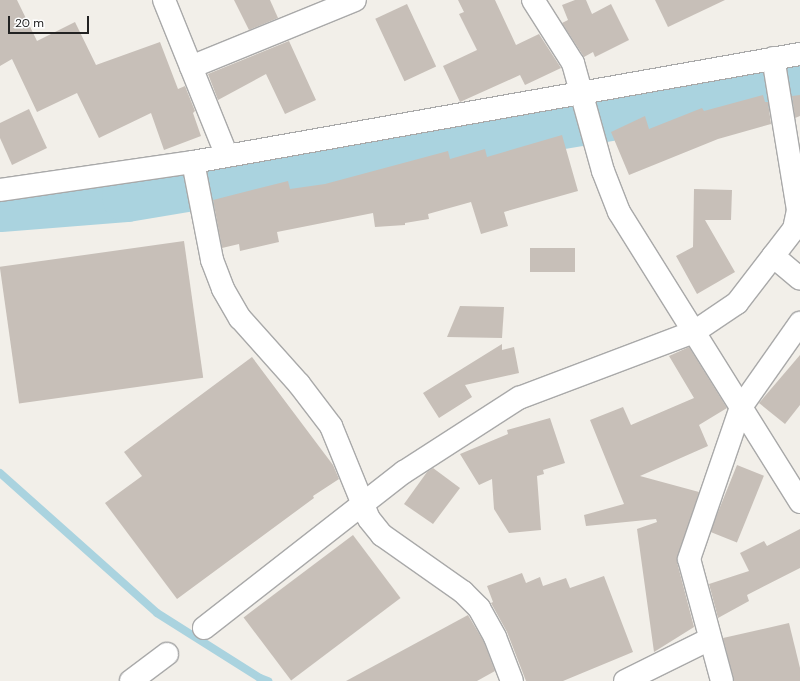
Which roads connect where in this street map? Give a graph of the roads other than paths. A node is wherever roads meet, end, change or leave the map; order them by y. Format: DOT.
graph roads {
  1 [pos="164,0"];
  2 [pos="355,0"];
  3 [pos="533,0"];
  4 [pos="800,54"];
  5 [pos="773,58"];
  6 [pos="191,67"];
  7 [pos="583,91"];
  8 [pos="227,156"];
  9 [pos="194,162"];
  10 [pos="0,190"];
  11 [pos="773,256"];
  12 [pos="800,279"];
  13 [pos="800,323"];
  14 [pos="694,332"];
  15 [pos="741,407"];
  16 [pos="800,502"];
  17 [pos="363,504"];
  18 [pos="204,628"];
  19 [pos="710,639"];
  20 [pos="167,654"];
  21 [pos="131,681"];
  22 [pos="512,681"];
  23 [pos="625,681"];
  24 [pos="722,681"];
  1 -- 6 [label="street"];
  2 -- 6 [label="street"];
  3 -- 7 [label="street"];
  4 -- 5 [label="street"];
  5 -- 7 [label="street"];
  5 -- 11 [label="street"];
  6 -- 8 [label="street"];
  7 -- 8 [label="street"];
  7 -- 14 [label="street"];
  8 -- 9 [label="street"];
  9 -- 10 [label="street"];
  9 -- 17 [label="street"];
  11 -- 12 [label="street"];
  11 -- 14 [label="street"];
  13 -- 15 [label="street"];
  14 -- 15 [label="street"];
  14 -- 17 [label="street"];
  15 -- 16 [label="street"];
  15 -- 19 [label="street"];
  17 -- 18 [label="street"];
  17 -- 22 [label="street"];
  19 -- 23 [label="street"];
  19 -- 24 [label="street"];
  20 -- 21 [label="street"];
}
